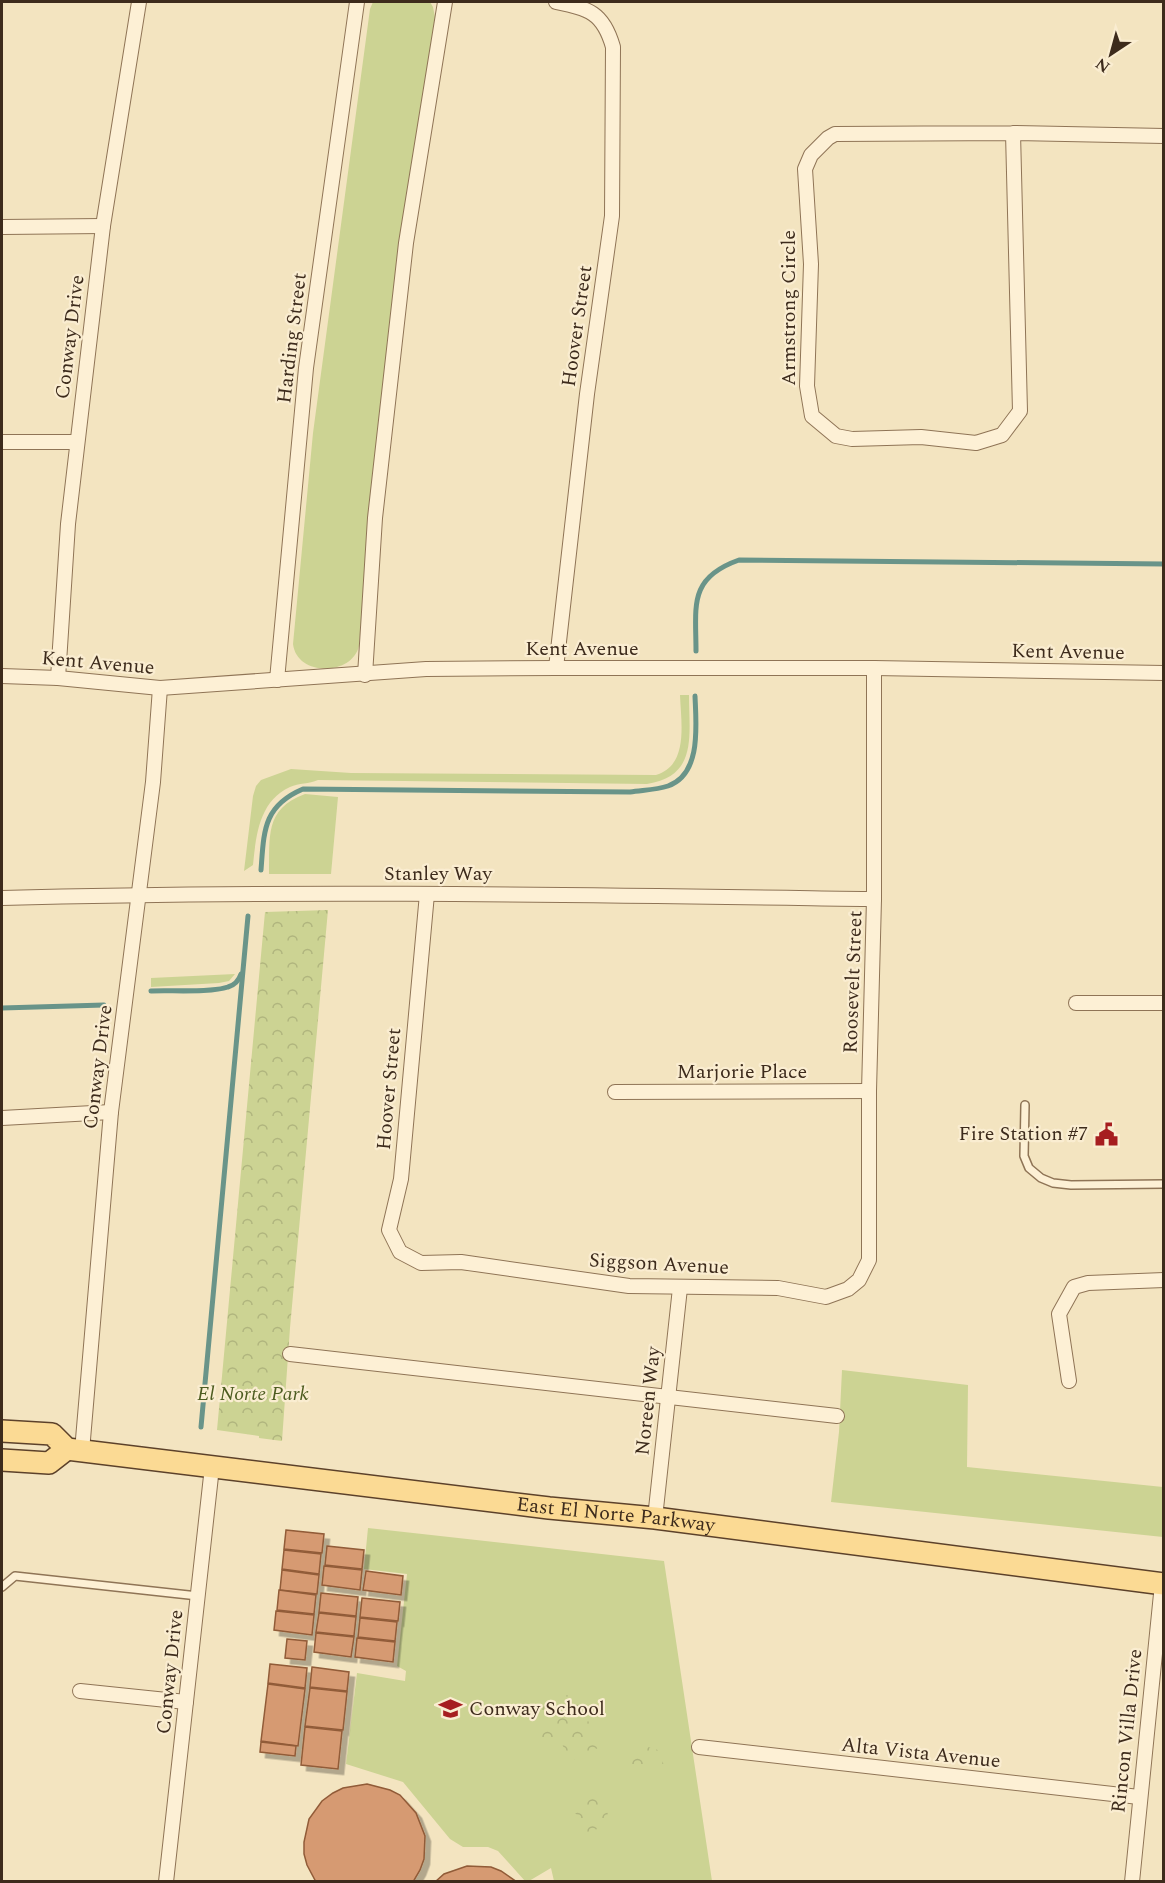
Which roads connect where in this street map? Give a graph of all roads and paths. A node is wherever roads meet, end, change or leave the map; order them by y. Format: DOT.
graph roads {
  1 [pos="139,2"];
  2 [pos="357,2"];
  3 [pos="445,2"];
  4 [pos="556,2"];
  5 [pos="1013,134"];
  6 [pos="1164,136"];
  7 [pos="2,226"];
  8 [pos="103,226"];
  9 [pos="2,442"];
  10 [pos="77,442"];
  11 [pos="556,668"];
  12 [pos="874,668"];
  13 [pos="1164,673"];
  14 [pos="365,675"];
  15 [pos="2,676"];
  16 [pos="58,678"];
  17 [pos="277,680"];
  18 [pos="160,688"];
  19 [pos="139,894"];
  20 [pos="427,894"];
  21 [pos="2,898"];
  22 [pos="874,899"];
  23 [pos="1076,1003"];
  24 [pos="1164,1003"];
  25 [pos="869,1090"];
  26 [pos="615,1092"];
  27 [pos="1025,1105"];
  28 [pos="111,1112"];
  29 [pos="2,1118"];
  30 [pos="1164,1184"];
  31 [pos="430,1263"];
  32 [pos="1164,1280"];
  33 [pos="680,1288"];
  34 [pos="848,1289"];
  35 [pos="291,1354"];
  36 [pos="1069,1381"];
  37 [pos="668,1397"];
  38 [pos="837,1416"];
  39 [pos="2,1431"];
  40 [pos="74,1450"];
  41 [pos="2,1460"];
  42 [pos="212,1467"];
  43 [pos="654,1518"];
  44 [pos="1163,1584"];
  45 [pos="2,1587"];
  46 [pos="198,1596"];
  47 [pos="80,1691"];
  48 [pos="186,1702"];
  49 [pos="699,1747"];
  50 [pos="1139,1797"];
  51 [pos="166,1881"];
  52 [pos="1132,1881"];
  1 -- 8 [label="street, Conway Drive"];
  2 -- 17 [label="street, Harding Street"];
  3 -- 14 [label="street"];
  4 -- 11 [label="street, Hoover Street"];
  5 -- 5 [label="street, Armstrong Circle"];
  5 -- 6 [label="street, Armstrong Circle"];
  7 -- 8 [label="street"];
  8 -- 10 [label="street, Conway Drive"];
  9 -- 10 [label="street"];
  10 -- 16 [label="street, Conway Drive"];
  11 -- 12 [label="street, Kent Avenue"];
  11 -- 14 [label="street, Kent Avenue"];
  12 -- 13 [label="street, Kent Avenue"];
  12 -- 22 [label="street, Roosevelt Street"];
  14 -- 17 [label="street, Kent Avenue"];
  15 -- 16 [label="street, Kent Avenue"];
  16 -- 18 [label="street, Kent Avenue"];
  17 -- 18 [label="street, Kent Avenue"];
  18 -- 19 [label="street, Conway Drive"];
  19 -- 20 [label="street, Stanley Way"];
  19 -- 21 [label="street, Stanley Way"];
  19 -- 28 [label="street, Conway Drive"];
  20 -- 22 [label="street, Stanley Way"];
  20 -- 31 [label="street, Hoover Street"];
  22 -- 25 [label="street, Roosevelt Street"];
  23 -- 24 [label="street"];
  25 -- 26 [label="street, Marjorie Place"];
  25 -- 34 [label="street, Roosevelt Street"];
  27 -- 30 [label="lane"];
  28 -- 29 [label="street"];
  28 -- 40 [label="street, Conway Drive"];
  31 -- 33 [label="street, Siggson Avenue"];
  32 -- 36 [label="street"];
  33 -- 34 [label="street, Siggson Avenue"];
  33 -- 37 [label="street, Noreen Way"];
  35 -- 37 [label="street"];
  37 -- 38 [label="street"];
  37 -- 43 [label="street, Noreen Way"];
  39 -- 40 [label="main road, East El Norte Parkway"];
  40 -- 41 [label="main road"];
  40 -- 42 [label="main road, East El Norte Parkway"];
  42 -- 43 [label="main road, East El Norte Parkway"];
  42 -- 46 [label="street, Conway Drive"];
  43 -- 44 [label="main road, East El Norte Parkway"];
  44 -- 50 [label="street, Rincon Villa Drive"];
  45 -- 46 [label="lane"];
  46 -- 48 [label="street, Conway Drive"];
  47 -- 48 [label="street"];
  48 -- 51 [label="street, Conway Drive"];
  49 -- 50 [label="street, Alta Vista Avenue"];
  50 -- 52 [label="street, Rincon Villa Drive"];
}
